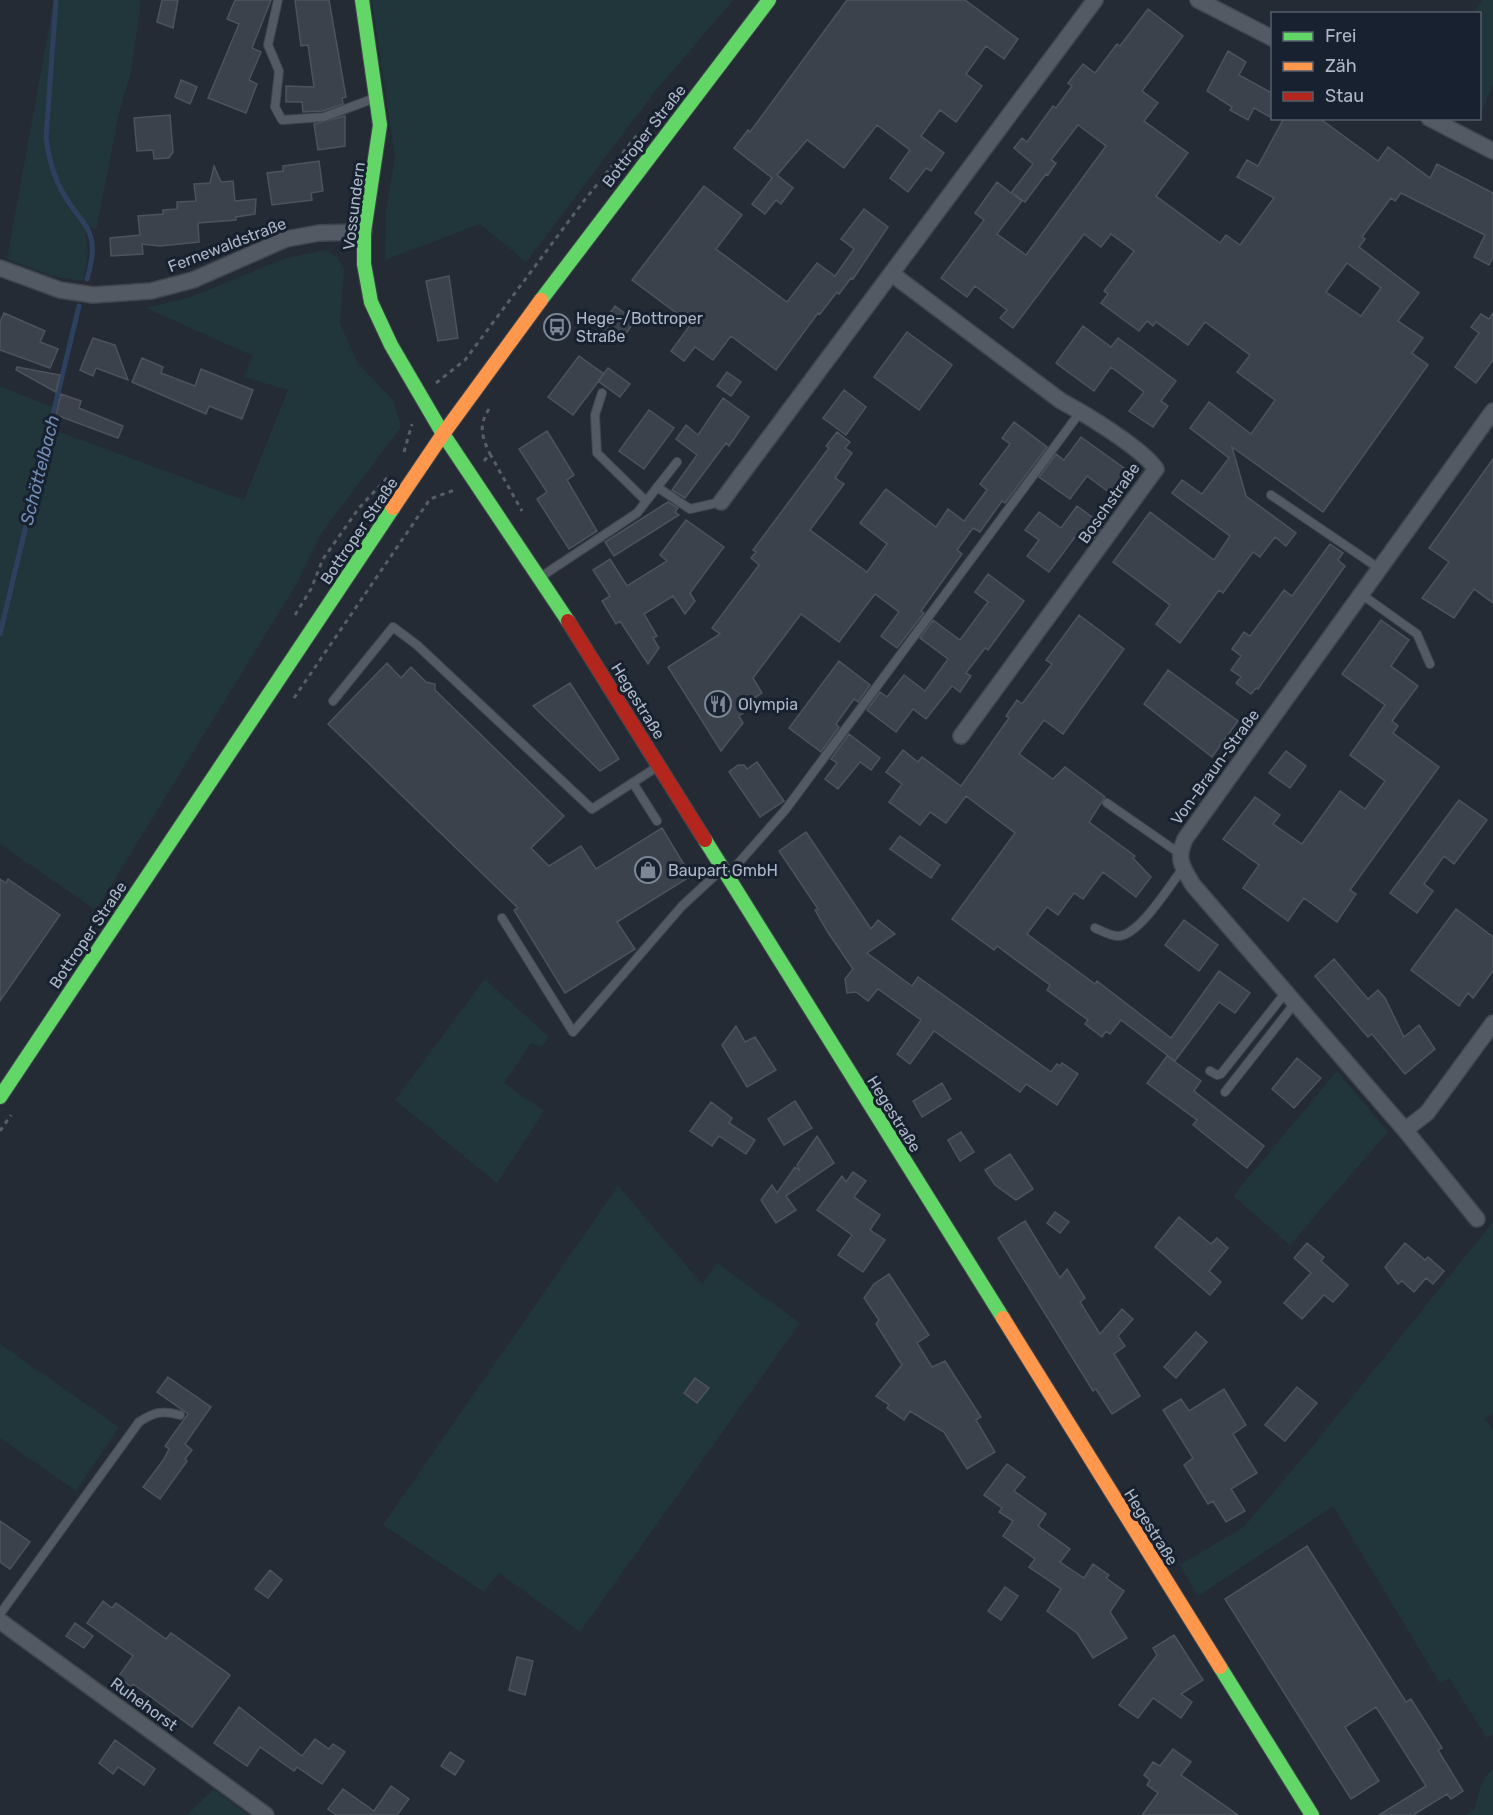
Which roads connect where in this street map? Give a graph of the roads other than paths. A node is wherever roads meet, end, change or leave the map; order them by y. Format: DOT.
graph roads {
  1 [pos="278,0"];
  2 [pos="362,0"];
  3 [pos="769,0"];
  4 [pos="1095,0"];
  5 [pos="1198,0"];
  6 [pos="1271,37"];
  7 [pos="376,97"];
  8 [pos="1433,120"];
  9 [pos="1493,151"];
  10 [pos="364,232"];
  11 [pos="0,267"];
  12 [pos="892,274"];
  13 [pos="602,393"];
  14 [pos="1081,411"];
  15 [pos="1493,411"];
  16 [pos="444,434"];
  17 [pos="676,462"];
  18 [pos="657,487"];
  19 [pos="1271,495"];
  20 [pos="646,501"];
  21 [pos="721,502"];
  22 [pos="1380,569"];
  23 [pos="541,577"];
  24 [pos="1361,594"];
  25 [pos="1430,664"];
  26 [pos="333,700"];
  27 [pos="962,736"];
  28 [pos="658,766"];
  29 [pos="633,783"];
  30 [pos="1107,803"];
  31 [pos="657,821"];
  32 [pos="1181,860"];
  33 [pos="725,872"];
  34 [pos="502,918"];
  35 [pos="1095,928"];
  36 [pos="1290,997"];
  37 [pos="1493,1023"];
  38 [pos="1210,1071"];
  39 [pos="1225,1092"];
  40 [pos="0,1097"];
  41 [pos="1405,1130"];
  42 [pos="1477,1219"];
  43 [pos="180,1415"];
  44 [pos="0,1614"];
  45 [pos="0,1621"];
  46 [pos="266,1815"];
  47 [pos="1312,1815"];
  1 -- 7 [label="lane"];
  2 -- 7 [label="street, Vossundern"];
  3 -- 16 [label="street, Bottroper Straße"];
  4 -- 12 [label="street"];
  5 -- 6 [label="street"];
  7 -- 10 [label="street, Vossundern"];
  8 -- 9 [label="street"];
  10 -- 11 [label="street, Fernewaldstraße"];
  10 -- 16 [label="street, Vossundern"];
  12 -- 14 [label="street, Boschstraße"];
  12 -- 21 [label="street"];
  13 -- 20 [label="lane"];
  14 -- 27 [label="street, Boschstraße"];
  14 -- 33 [label="lane"];
  15 -- 22 [label="street, Von-Braun-Straße"];
  16 -- 23 [label="street, Hegestraße"];
  16 -- 40 [label="street, Bottroper Straße"];
  17 -- 18 [label="lane"];
  18 -- 20 [label="lane"];
  18 -- 21 [label="lane"];
  19 -- 22 [label="lane"];
  20 -- 23 [label="lane"];
  22 -- 24 [label="street, Von-Braun-Straße"];
  23 -- 28 [label="street, Hegestraße"];
  24 -- 25 [label="lane"];
  24 -- 32 [label="street, Von-Braun-Straße"];
  26 -- 29 [label="lane"];
  28 -- 29 [label="lane"];
  28 -- 33 [label="street, Hegestraße"];
  29 -- 31 [label="lane"];
  30 -- 32 [label="lane"];
  32 -- 35 [label="lane"];
  32 -- 36 [label="street"];
  33 -- 34 [label="lane"];
  33 -- 47 [label="street, Hegestraße"];
  36 -- 38 [label="lane"];
  36 -- 39 [label="lane"];
  36 -- 41 [label="street"];
  37 -- 41 [label="street"];
  41 -- 42 [label="street"];
  43 -- 44 [label="lane"];
  45 -- 46 [label="street, Ruhehorst"];
}
